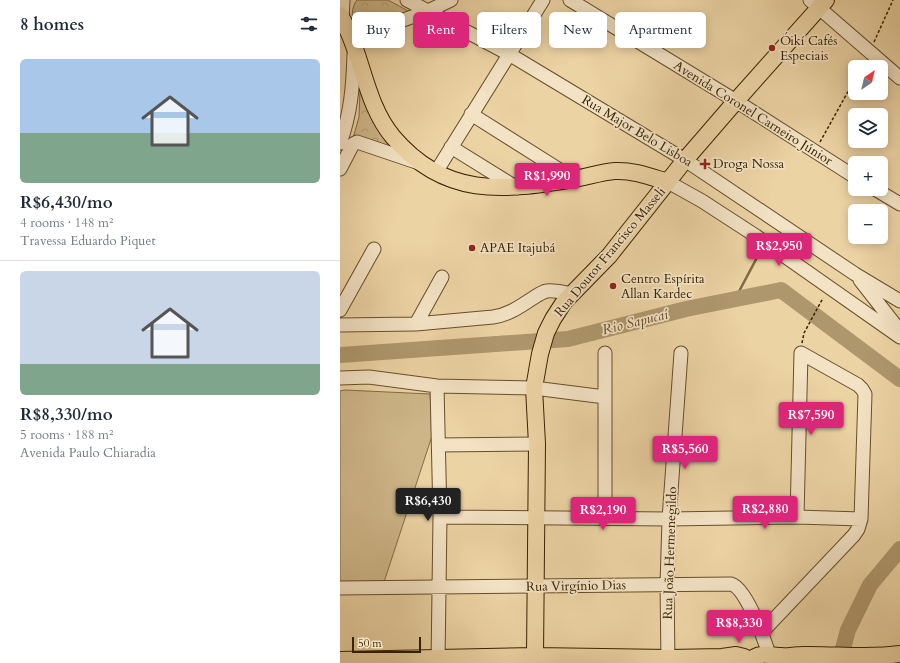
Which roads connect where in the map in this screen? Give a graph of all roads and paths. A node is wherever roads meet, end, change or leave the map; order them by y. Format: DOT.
graph roads {
  1 [pos="407,0"];
  2 [pos="451,0"];
  3 [pos="543,0"];
  4 [pos="570,0"];
  5 [pos="893,0"];
  6 [pos="818,3"];
  7 [pos="343,8"];
  8 [pos="428,11"];
  9 [pos="405,21"];
  10 [pos="352,39"];
  11 [pos="353,48"];
  12 [pos="355,48"];
  13 [pos="870,52"];
  14 [pos="509,54"];
  15 [pos="866,60"];
  16 [pos="900,78"];
  17 [pos="848,91"];
  18 [pos="736,101"];
  19 [pos="471,114"];
  20 [pos="340,143"];
  21 [pos="451,147"];
  22 [pos="814,152"];
  23 [pos="685,160"];
  24 [pos="420,163"];
  25 [pos="340,169"];
  26 [pos="436,172"];
  27 [pos="848,173"];
  28 [pos="574,179"];
  29 [pos="668,182"];
  30 [pos="517,188"];
  31 [pos="887,196"];
  32 [pos="900,204"];
  33 [pos="374,249"];
  34 [pos="855,274"];
  35 [pos="442,277"];
  36 [pos="825,294"];
  37 [pos="568,298"];
  38 [pos="900,301"];
  39 [pos="340,310"];
  40 [pos="416,324"];
  41 [pos="340,325"];
  42 [pos="900,331"];
  43 [pos="804,333"];
  44 [pos="900,337"];
  45 [pos="682,353"];
  46 [pos="605,354"];
  47 [pos="340,378"];
  48 [pos="535,382"];
  49 [pos="437,386"];
  50 [pos="605,397"];
  51 [pos="537,444"];
  52 [pos="438,445"];
  53 [pos="440,517"];
  54 [pos="537,517"];
  55 [pos="797,517"];
  56 [pos="605,518"];
  57 [pos="669,519"];
  58 [pos="862,519"];
  59 [pos="667,585"];
  60 [pos="537,587"];
  61 [pos="340,588"];
  62 [pos="440,588"];
  63 [pos="762,632"];
  64 [pos="751,659"];
  65 [pos="891,659"];
  66 [pos="340,660"];
  67 [pos="535,660"];
  68 [pos="668,660"];
  69 [pos="369,661"];
  70 [pos="438,661"];
  1 -- 8 [label="street, Rua Major Belo Lisboa"];
  2 -- 8 [label="street"];
  3 -- 14 [label="street"];
  4 -- 18 [label="street, Avenida Coronel Carneiro Júnior"];
  5 -- 13 [label="path"];
  6 -- 13 [label="street"];
  6 -- 18 [label="main road, Rua Doutor Francisco Masseli"];
  7 -- 10 [label="main road"];
  8 -- 9 [label="street"];
  8 -- 14 [label="street, Rua Major Belo Lisboa"];
  11 -- 20 [label="street"];
  12 -- 24 [label="main road"];
  13 -- 15 [label="path"];
  13 -- 16 [label="street"];
  14 -- 19 [label="street"];
  14 -- 23 [label="street, Rua Major Belo Lisboa"];
  17 -- 22 [label="path"];
  18 -- 22 [label="street, Avenida Coronel Carneiro Júnior"];
  18 -- 23 [label="main road, Rua Doutor Francisco Masseli"];
  19 -- 21 [label="street"];
  19 -- 28 [label="street"];
  21 -- 26 [label="street"];
  21 -- 30 [label="street"];
  22 -- 27 [label="street, Avenida Coronel Carneiro Júnior"];
  23 -- 29 [label="main road, Rua Doutor Francisco Masseli"];
  23 -- 34 [label="street, Rua Major Belo Lisboa"];
  24 -- 25 [label="street"];
  24 -- 26 [label="main road"];
  26 -- 30 [label="main road"];
  28 -- 29 [label="main road"];
  28 -- 30 [label="main road"];
  29 -- 37 [label="main road, Rua Doutor Francisco Masseli"];
  29 -- 44 [label="street"];
  31 -- 32 [label="street"];
  33 -- 39 [label="street"];
  34 -- 38 [label="street, Rua Major Belo Lisboa"];
  34 -- 42 [label="street"];
  35 -- 40 [label="street"];
  36 -- 43 [label="path"];
  37 -- 40 [label="street"];
  37 -- 48 [label="main road, Rua Doutor Francisco Masseli"];
  40 -- 41 [label="street"];
  45 -- 57 [label="street, Rua João Hermenegildo"];
  46 -- 50 [label="street"];
  47 -- 49 [label="street"];
  48 -- 49 [label="street"];
  48 -- 50 [label="street"];
  48 -- 51 [label="main road, Rua Doutor Francisco Masseli"];
  49 -- 52 [label="street"];
  50 -- 56 [label="street"];
  51 -- 52 [label="street"];
  51 -- 54 [label="main road, Rua Doutor Francisco Masseli"];
  52 -- 53 [label="street"];
  53 -- 54 [label="street"];
  53 -- 62 [label="street"];
  54 -- 56 [label="street"];
  54 -- 60 [label="main road, Rua Doutor Francisco Masseli"];
  55 -- 57 [label="street"];
  55 -- 58 [label="street"];
  55 -- 58 [label="street"];
  56 -- 57 [label="street"];
  57 -- 59 [label="street, Rua João Hermenegildo"];
  58 -- 63 [label="street"];
  59 -- 60 [label="street, Rua Virgínio Dias"];
  59 -- 63 [label="street, Rua Virgínio Dias"];
  59 -- 68 [label="street, Rua João Hermenegildo"];
  60 -- 62 [label="street, Rua Virgínio Dias"];
  60 -- 67 [label="main road, Rua Doutor Francisco Masseli"];
  61 -- 62 [label="street, Rua Virgínio Dias"];
  62 -- 70 [label="street"];
  63 -- 64 [label="street, Rua Virgínio Dias"];
  64 -- 65 [label="main road"];
  64 -- 68 [label="main road"];
  66 -- 69 [label="main road"];
  67 -- 68 [label="main road"];
  67 -- 70 [label="main road"];
  69 -- 70 [label="main road"];
}
